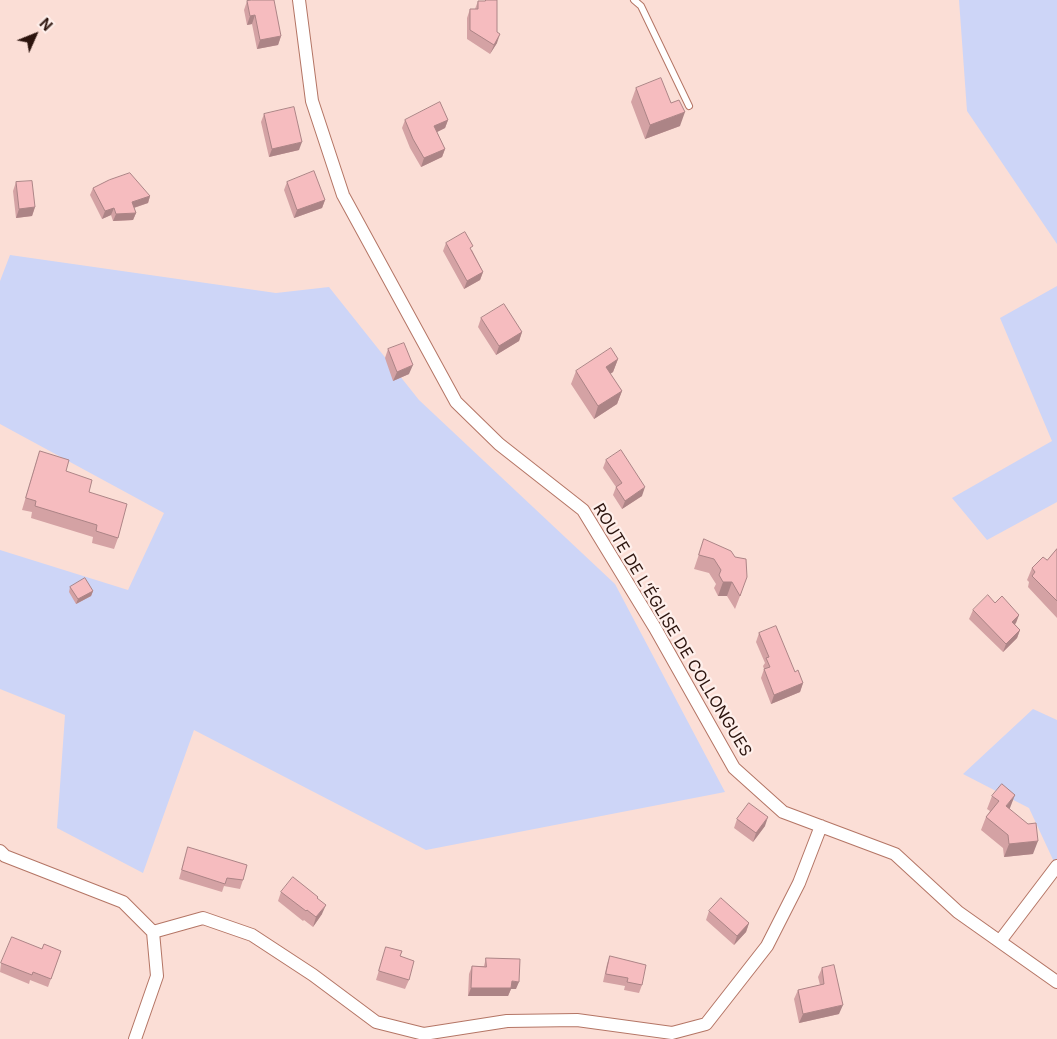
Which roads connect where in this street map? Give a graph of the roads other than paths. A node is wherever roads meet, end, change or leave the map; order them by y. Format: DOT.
graph roads {
  1 [pos="299,0"];
  2 [pos="634,0"];
  3 [pos="689,106"];
  4 [pos="821,826"];
  5 [pos="0,851"];
  6 [pos="1057,866"];
  7 [pos="153,932"];
  8 [pos="1000,941"];
  9 [pos="1057,982"];
  10 [pos="134,1039"];
  1 -- 4 [label="street, ROUTE DE L’ÉGLISE DE COLLONGUES"];
  2 -- 3 [label="lane"];
  4 -- 7 [label="street"];
  4 -- 8 [label="street, ROUTE DE L’ÉGLISE DE COLLONGUES"];
  5 -- 7 [label="street"];
  6 -- 8 [label="street"];
  7 -- 10 [label="street"];
  8 -- 9 [label="street, ROUTE DE L’ÉGLISE DE COLLONGUES"];
}
